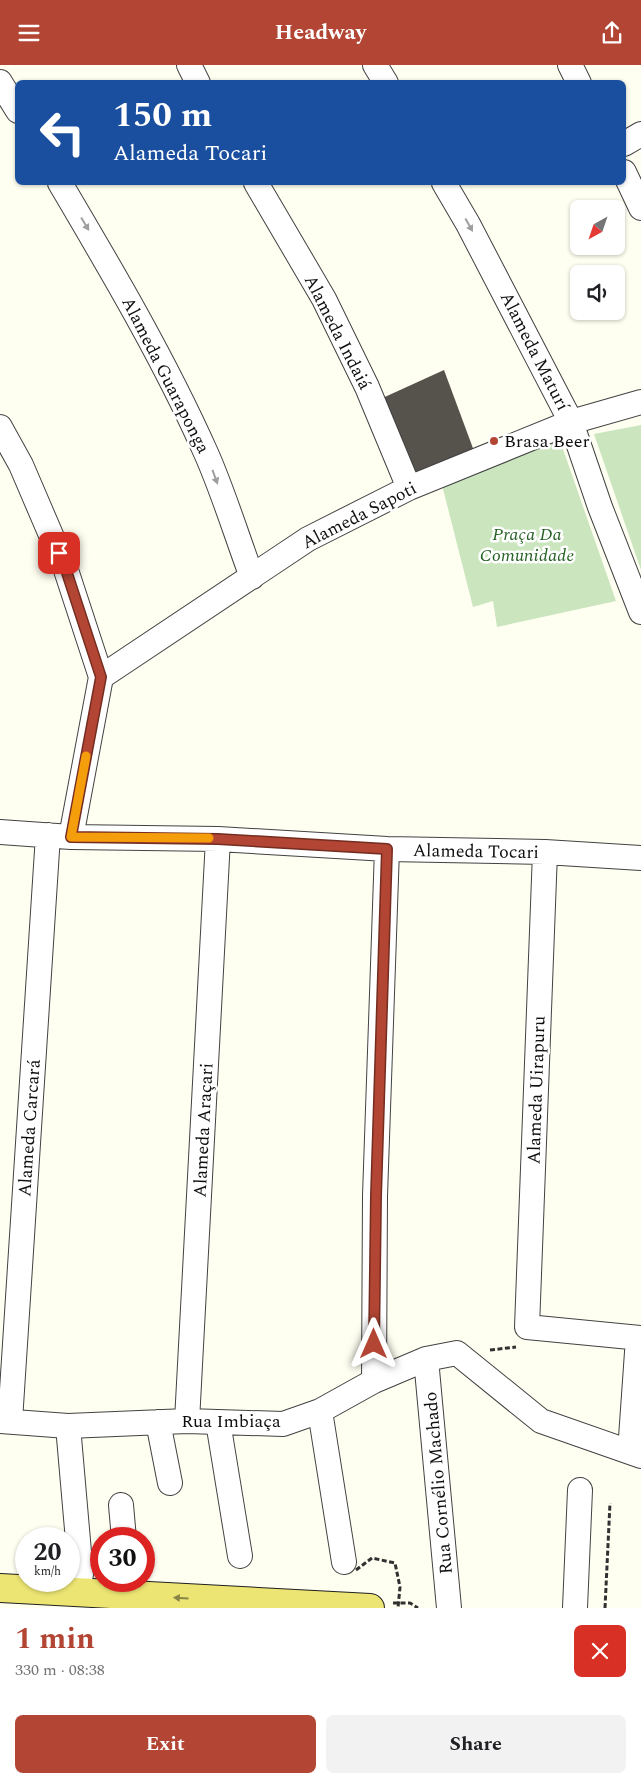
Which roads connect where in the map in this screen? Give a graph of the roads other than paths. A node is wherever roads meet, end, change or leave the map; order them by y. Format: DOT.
graph roads {
  1 [pos="190,65"];
  2 [pos="375,65"];
  3 [pos="570,65"];
  4 [pos="197,80"];
  5 [pos="384,80"];
  6 [pos="578,80"];
  7 [pos="0,82"];
  8 [pos="15,106"];
  9 [pos="641,134"];
  10 [pos="626,142"];
  11 [pos="626,176"];
  12 [pos="61,185"];
  13 [pos="257,185"];
  14 [pos="445,185"];
  15 [pos="641,208"];
  16 [pos="641,402"];
  17 [pos="571,422"];
  18 [pos="0,427"];
  19 [pos="409,488"];
  20 [pos="252,577"];
  21 [pos="641,612"];
  22 [pos="101,677"];
  23 [pos="0,832"];
  24 [pos="59,836"];
  25 [pos="218,839"];
  26 [pos="387,849"];
  27 [pos="546,852"];
  28 [pos="641,858"];
  29 [pos="639,1338"];
  30 [pos="426,1359"];
  31 [pos="374,1381"];
  32 [pos="320,1411"];
  33 [pos="5,1421"];
  34 [pos="158,1421"];
  35 [pos="188,1421"];
  36 [pos="218,1422"];
  37 [pos="68,1426"];
  38 [pos="636,1454"];
  39 [pos="170,1483"];
  40 [pos="580,1490"];
  41 [pos="121,1505"];
  42 [pos="123,1527"];
  43 [pos="240,1556"];
  44 [pos="350,1566"];
  45 [pos="81,1575"];
  46 [pos="0,1588"];
  47 [pos="90,1588"];
  48 [pos="155,1590"];
  49 [pos="370,1608"];
  50 [pos="450,1608"];
  51 [pos="575,1608"];
  1 -- 4 [label="street"];
  2 -- 5 [label="street"];
  3 -- 6 [label="street"];
  7 -- 8 [label="street"];
  9 -- 10 [label="street"];
  11 -- 15 [label="street"];
  12 -- 20 [label="street, Alameda Guaraponga, one-way"];
  13 -- 19 [label="street, Alameda Indaiá"];
  14 -- 17 [label="street, Alameda Maturí, one-way"];
  16 -- 17 [label="street, Alameda Sapoti"];
  17 -- 19 [label="street, Alameda Sapoti"];
  17 -- 21 [label="street, Alameda Maturí"];
  18 -- 22 [label="street"];
  19 -- 20 [label="street, Alameda Sapoti"];
  20 -- 22 [label="street, Alameda Sapoti"];
  22 -- 24 [label="street"];
  23 -- 24 [label="street, Alameda Tocari"];
  24 -- 25 [label="street, Alameda Tocari"];
  24 -- 33 [label="street, Alameda Carcará"];
  25 -- 26 [label="street, Alameda Tocari"];
  25 -- 35 [label="street, Alameda Araçari"];
  26 -- 27 [label="street, Alameda Tocari"];
  26 -- 31 [label="street"];
  27 -- 28 [label="street, Alameda Tocari"];
  27 -- 29 [label="street, Alameda Uirapuru"];
  29 -- 38 [label="street"];
  30 -- 31 [label="street, Rua Imbiaça"];
  30 -- 38 [label="street, Rua Imbiaça"];
  30 -- 50 [label="street, Rua Cornélio Machado"];
  31 -- 32 [label="street, Rua Imbiaça"];
  32 -- 36 [label="street, Rua Imbiaça"];
  32 -- 44 [label="street"];
  33 -- 37 [label="street, Rua Imbiaça"];
  34 -- 35 [label="street, Rua Imbiaça"];
  34 -- 37 [label="street, Rua Imbiaça"];
  34 -- 39 [label="street"];
  35 -- 36 [label="street, Rua Imbiaça"];
  36 -- 43 [label="street"];
  37 -- 45 [label="street"];
  40 -- 51 [label="street"];
  41 -- 42 [label="street"];
  46 -- 47 [label="main road"];
  49 -- 48 [label="main road, one-way"];
}
